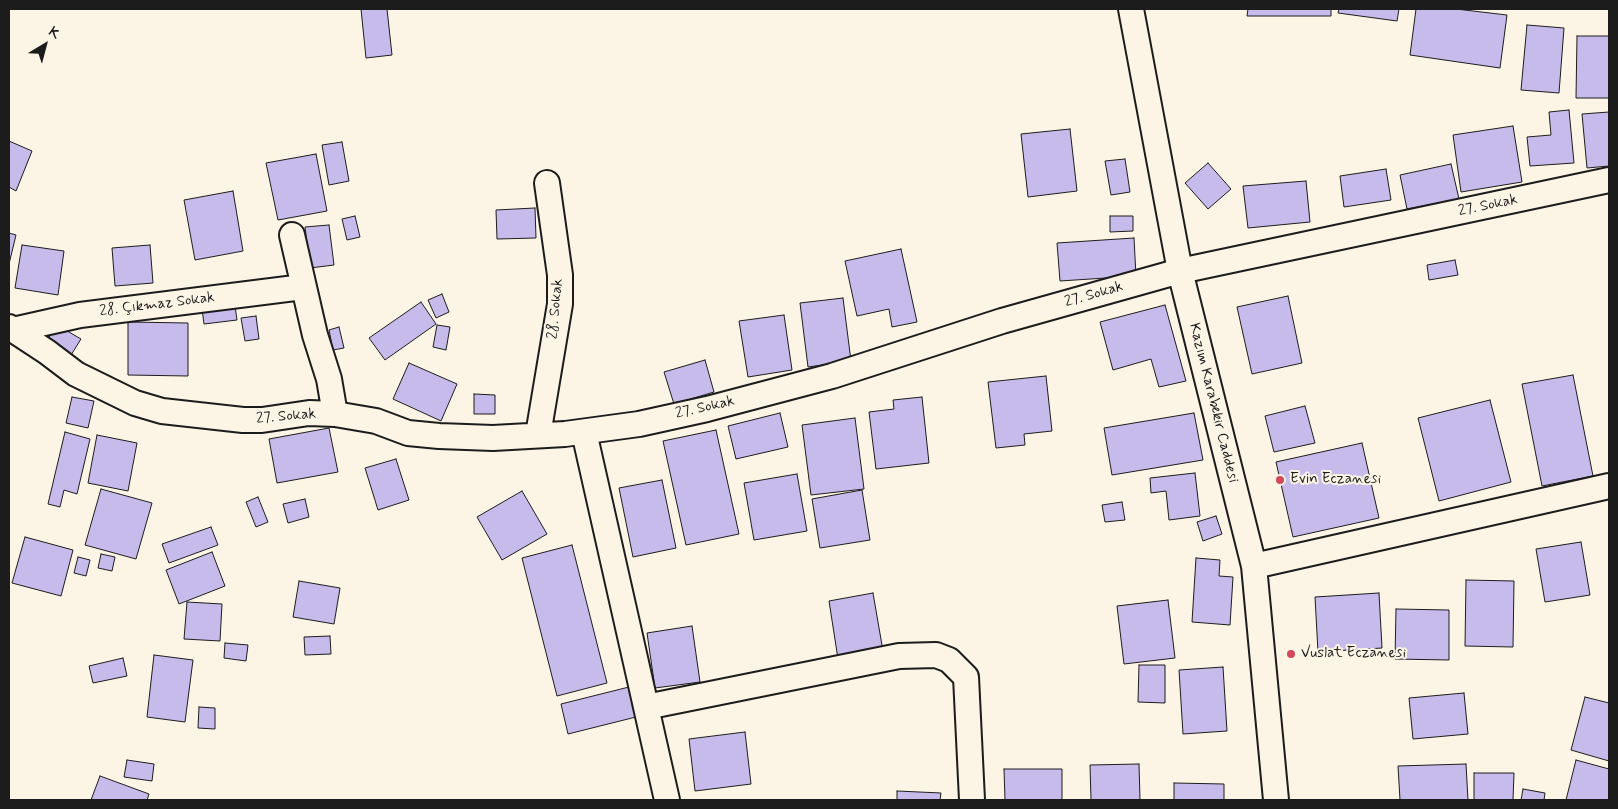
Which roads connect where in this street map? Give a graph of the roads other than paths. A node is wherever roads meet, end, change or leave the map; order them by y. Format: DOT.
graph roads {
  1 [pos="1131,9"];
  2 [pos="1609,180"];
  3 [pos="547,183"];
  4 [pos="292,235"];
  5 [pos="1180,271"];
  6 [pos="303,287"];
  7 [pos="11,328"];
  8 [pos="335,414"];
  9 [pos="584,432"];
  10 [pos="538,435"];
  11 [pos="1609,486"];
  12 [pos="1254,566"];
  13 [pos="646,707"];
  14 [pos="667,800"];
  15 [pos="972,800"];
  16 [pos="1276,800"];
  1 -- 5 [label="street, Kazım Karabekir Caddesi"];
  2 -- 5 [label="street, 27. Sokak"];
  3 -- 10 [label="street, 28. Sokak"];
  4 -- 6 [label="street"];
  5 -- 9 [label="street, 27. Sokak"];
  5 -- 12 [label="street, Kazım Karabekir Caddesi"];
  6 -- 7 [label="street, 28. Çıkmaz Sokak"];
  6 -- 8 [label="street"];
  7 -- 8 [label="street, 27. Sokak"];
  8 -- 10 [label="street, 27. Sokak"];
  9 -- 10 [label="street, 27. Sokak"];
  9 -- 13 [label="street"];
  11 -- 12 [label="street"];
  12 -- 16 [label="street, Kazım Karabekir Caddesi"];
  13 -- 14 [label="street"];
  13 -- 15 [label="street"];
}
